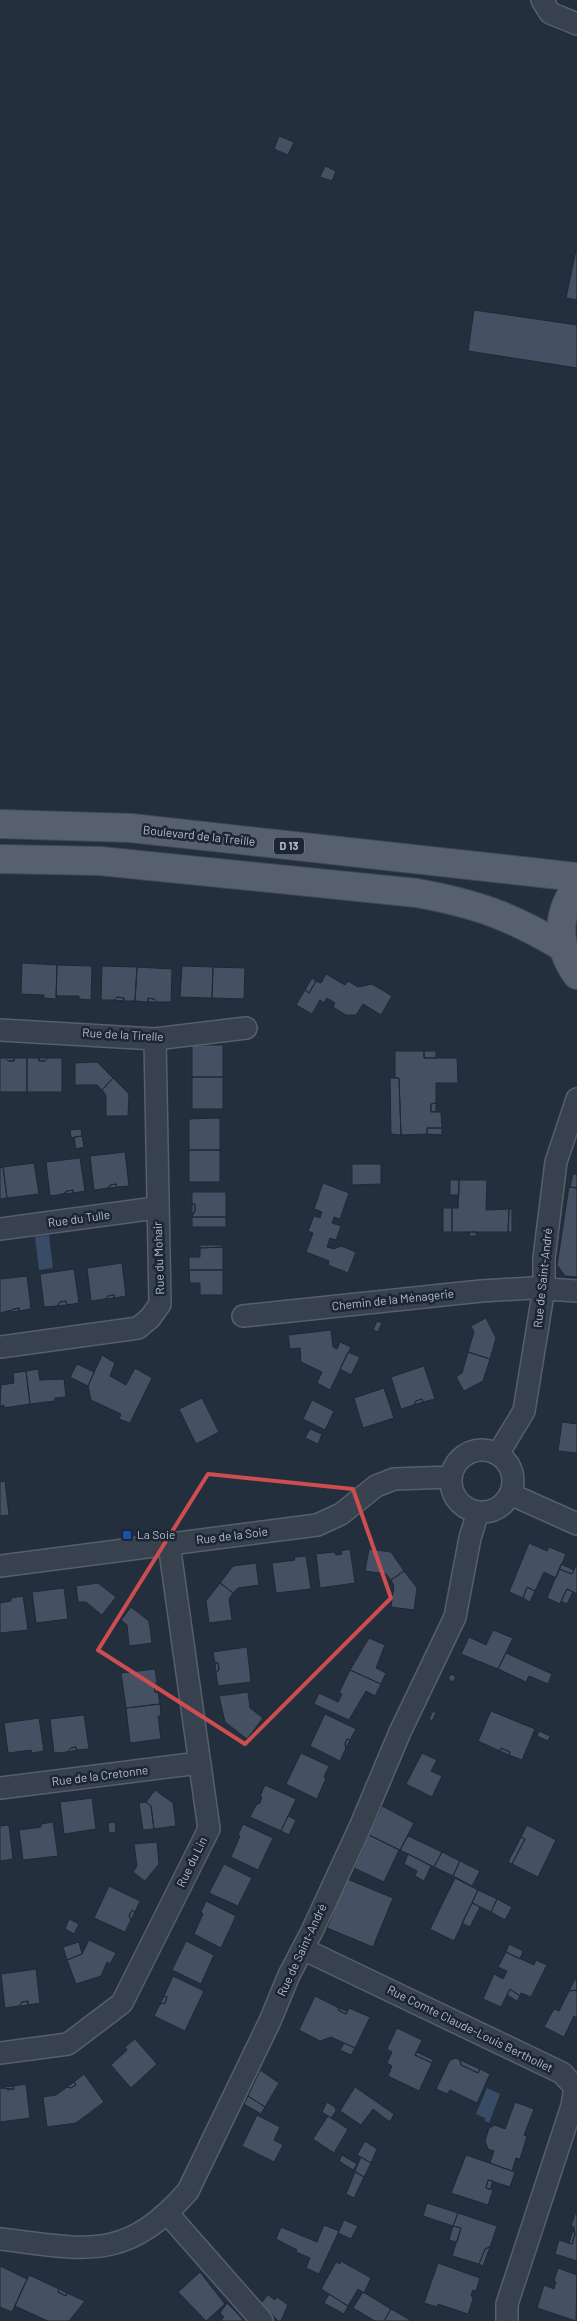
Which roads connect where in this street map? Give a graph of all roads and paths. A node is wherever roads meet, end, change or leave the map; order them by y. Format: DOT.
graph roads {
  1 [pos="542,0"];
  2 [pos="577,24"];
  3 [pos="0,824"];
  4 [pos="0,859"];
  5 [pos="577,876"];
  6 [pos="577,886"];
  7 [pos="561,946"];
  8 [pos="577,975"];
  9 [pos="246,1028"];
  10 [pos="0,1030"];
  11 [pos="155,1039"];
  12 [pos="577,1099"];
  13 [pos="158,1210"];
  14 [pos="0,1229"];
  15 [pos="544,1288"];
  16 [pos="577,1290"];
  17 [pos="243,1316"];
  18 [pos="0,1347"];
  19 [pos="498,1454"];
  20 [pos="451,1477"];
  21 [pos="510,1494"];
  22 [pos="478,1512"];
  23 [pos="577,1524"];
  24 [pos="169,1544"];
  25 [pos="0,1566"];
  26 [pos="200,1763"];
  27 [pos="0,1788"];
  28 [pos="303,1949"];
  29 [pos="0,2053"];
  30 [pos="168,2214"];
  31 [pos="0,2239"];
  32 [pos="262,2321"];
  33 [pos="507,2321"];
  1 -- 2 [label="street"];
  3 -- 5 [label="main road, Boulevard de la Treille / D 13"];
  4 -- 7 [label="main road"];
  6 -- 7 [label="main road"];
  7 -- 8 [label="main road"];
  9 -- 11 [label="street, Rue de la Tirelle"];
  10 -- 11 [label="street, Rue de la Tirelle"];
  11 -- 13 [label="street, Rue du Mohair"];
  12 -- 15 [label="street, Rue de Saint-André"];
  13 -- 14 [label="street, Rue du Tulle"];
  13 -- 18 [label="street, Rue du Mohair"];
  15 -- 16 [label="street, Chemin de la Ménagerie"];
  15 -- 17 [label="street, Chemin de la Ménagerie"];
  15 -- 19 [label="street, Rue de Saint-André"];
  19 -- 20 [label="street"];
  19 -- 21 [label="street"];
  20 -- 22 [label="street"];
  20 -- 24 [label="street, Rue de la Soie"];
  21 -- 22 [label="street"];
  21 -- 23 [label="street"];
  22 -- 28 [label="street, Rue de Saint-André"];
  24 -- 25 [label="street, Rue de la Soie"];
  24 -- 26 [label="street, Rue du Lin"];
  26 -- 27 [label="street, Rue de la Cretonne"];
  26 -- 29 [label="street, Rue du Lin"];
  28 -- 30 [label="street, Rue de Saint-André"];
  28 -- 33 [label="street, Rue Comte Claude-Louis Berthollet"];
  30 -- 31 [label="street, Rue de Saint-André"];
  30 -- 32 [label="street"];
}
